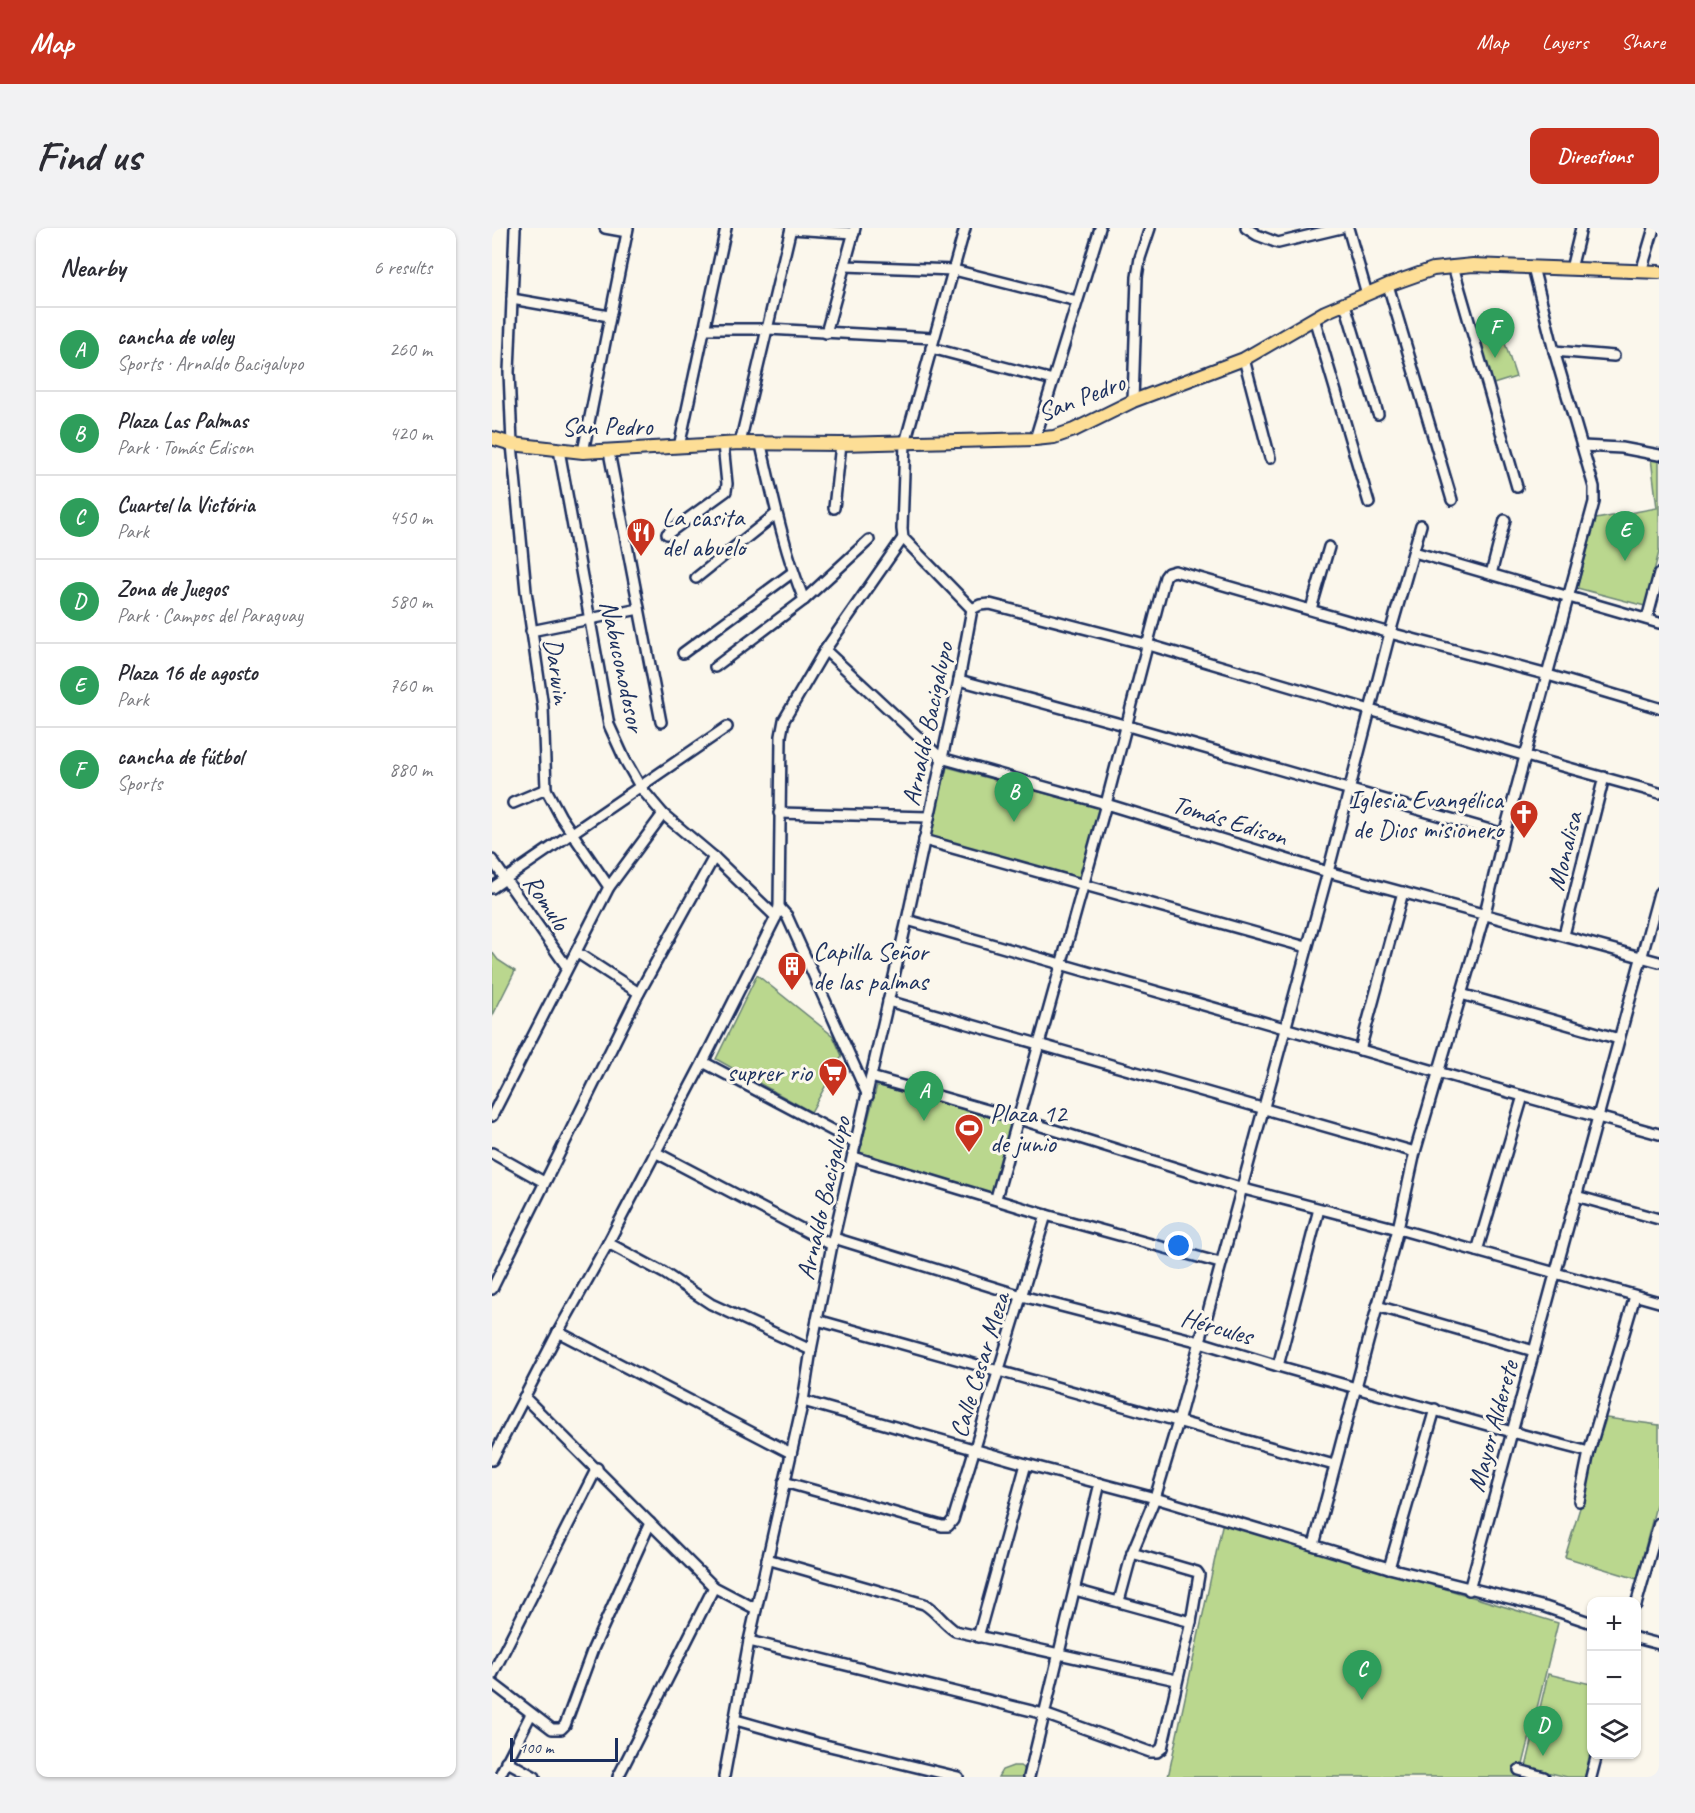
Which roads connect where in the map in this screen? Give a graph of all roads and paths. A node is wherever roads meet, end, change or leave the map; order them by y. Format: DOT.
graph roads {
  1 [pos="515,228"];
  2 [pos="605,228"];
  3 [pos="726,228"];
  4 [pos="791,228"];
  5 [pos="965,228"];
  6 [pos="1100,228"];
  7 [pos="1150,228"];
  8 [pos="1246,228"];
  9 [pos="1341,228"];
  10 [pos="1348,228"];
  11 [pos="1581,228"];
  12 [pos="1654,228"];
  13 [pos="627,230"];
  14 [pos="854,230"];
  15 [pos="845,266"];
  16 [pos="1453,266"];
  17 [pos="1533,267"];
  18 [pos="1571,269"];
  19 [pos="954,270"];
  20 [pos="1641,272"];
  21 [pos="1659,272"];
  22 [pos="1388,285"];
  23 [pos="1367,294"];
  24 [pos="512,298"];
  25 [pos="1077,301"];
  26 [pos="1345,304"];
  27 [pos="609,316"];
  28 [pos="1314,318"];
  29 [pos="704,329"];
  30 [pos="768,329"];
  31 [pos="826,333"];
  32 [pos="932,343"];
  33 [pos="1554,351"];
  34 [pos="1614,356"];
  35 [pos="1244,359"];
  36 [pos="1053,380"];
  37 [pos="1133,401"];
  38 [pos="1378,414"];
  39 [pos="492,438"];
  40 [pos="1035,440"];
  41 [pos="740,443"];
  42 [pos="905,443"];
  43 [pos="512,444"];
  44 [pos="723,444"];
  45 [pos="841,444"];
  46 [pos="761,445"];
  47 [pos="1582,446"];
  48 [pos="679,447"];
  49 [pos="559,450"];
  50 [pos="583,452"];
  51 [pos="609,452"];
  52 [pos="1659,455"];
  53 [pos="1270,458"];
  54 [pos="1517,487"];
  55 [pos="1452,500"];
  56 [pos="1369,503"];
  57 [pos="834,508"];
  58 [pos="776,514"];
  59 [pos="1505,520"];
  60 [pos="1421,525"];
  61 [pos="667,534"];
  62 [pos="903,538"];
  63 [pos="869,540"];
  64 [pos="1329,547"];
  65 [pos="1414,552"];
  66 [pos="793,572"];
  67 [pos="1491,574"];
  68 [pos="1659,574"];
  69 [pos="696,578"];
  70 [pos="1569,596"];
  71 [pos="804,600"];
  72 [pos="639,609"];
  73 [pos="972,609"];
  74 [pos="1311,609"];
  75 [pos="591,619"];
  76 [pos="1647,619"];
  77 [pos="1659,623"];
  78 [pos="531,631"];
  79 [pos="1390,633"];
  80 [pos="1149,645"];
  81 [pos="825,650"];
  82 [pos="682,653"];
  83 [pos="715,667"];
  84 [pos="1548,675"];
  85 [pos="959,680"];
  86 [pos="1659,708"];
  87 [pos="1370,710"];
  88 [pos="661,722"];
  89 [pos="1128,726"];
  90 [pos="727,727"];
  91 [pos="1526,756"];
  92 [pos="941,758"];
  93 [pos="1604,777"];
  94 [pos="641,788"];
  95 [pos="546,789"];
  96 [pos="1349,790"];
  97 [pos="1659,793"];
  98 [pos="513,803"];
  99 [pos="1106,804"];
  100 [pos="779,813"];
  101 [pos="663,814"];
  102 [pos="928,817"];
  103 [pos="572,832"];
  104 [pos="1504,834"];
  105 [pos="924,840"];
  106 [pos="714,857"];
  107 [pos="492,860"];
  108 [pos="1328,872"];
  109 [pos="506,879"];
  110 [pos="1084,884"];
  111 [pos="609,887"];
  112 [pos="492,888"];
  113 [pos="1403,892"];
  114 [pos="1659,893"];
  115 [pos="778,912"];
  116 [pos="1485,913"];
  117 [pos="907,920"];
  118 [pos="1564,935"];
  119 [pos="1306,946"];
  120 [pos="576,952"];
  121 [pos="1641,957"];
  122 [pos="1659,962"];
  123 [pos="1062,964"];
  124 [pos="567,968"];
  125 [pos="639,993"];
  126 [pos="1461,994"];
  127 [pos="888,1001"];
  128 [pos="1285,1028"];
  129 [pos="1619,1039"];
  130 [pos="1040,1044"];
  131 [pos="1360,1050"];
  132 [pos="703,1062"];
  133 [pos="1440,1072"];
  134 [pos="872,1077"];
  135 [pos="868,1096"];
  136 [pos="1523,1096"];
  137 [pos="1263,1108"];
  138 [pos="492,1116"];
  139 [pos="1599,1116"];
  140 [pos="1019,1119"];
  141 [pos="1659,1134"];
  142 [pos="856,1143"];
  143 [pos="655,1152"];
  144 [pos="1415,1152"];
  145 [pos="492,1153"];
  146 [pos="854,1157"];
  147 [pos="544,1182"];
  148 [pos="1240,1188"];
  149 [pos="1576,1196"];
  150 [pos="996,1198"];
  151 [pos="1319,1209"];
  152 [pos="1046,1215"];
  153 [pos="1659,1219"];
  154 [pos="1398,1229"];
  155 [pos="833,1241"];
  156 [pos="608,1243"];
  157 [pos="1477,1251"];
  158 [pos="1220,1263"];
  159 [pos="1555,1273"];
  160 [pos="492,1289"];
  161 [pos="1022,1296"];
  162 [pos="1635,1296"];
  163 [pos="1659,1302"];
  164 [pos="1377,1306"];
  165 [pos="817,1320"];
  166 [pos="558,1332"];
  167 [pos="1200,1342"];
  168 [pos="811,1350"];
  169 [pos="1534,1351"];
  170 [pos="1278,1366"];
  171 [pos="998,1371"];
  172 [pos="1355,1388"];
  173 [pos="524,1396"];
  174 [pos="803,1401"];
  175 [pos="1435,1409"];
  176 [pos="1178,1422"];
  177 [pos="1512,1432"];
  178 [pos="974,1449"];
  179 [pos="1589,1452"];
  180 [pos="790,1454"];
  181 [pos="492,1460"];
  182 [pos="1026,1464"];
  183 [pos="1334,1465"];
  184 [pos="597,1468"];
  185 [pos="784,1482"];
  186 [pos="1100,1483"];
  187 [pos="1155,1498"];
  188 [pos="1579,1501"];
  189 [pos="650,1523"];
  190 [pos="1659,1523"];
  191 [pos="1314,1545"];
  192 [pos="1132,1553"];
  193 [pos="767,1559"];
  194 [pos="1389,1568"];
  195 [pos="714,1587"];
  196 [pos="1075,1590"];
  197 [pos="1469,1590"];
  198 [pos="1638,1597"];
  199 [pos="1119,1601"];
  200 [pos="756,1609"];
  201 [pos="1587,1621"];
  202 [pos="1191,1622"];
  203 [pos="978,1636"];
  204 [pos="1641,1639"];
  205 [pos="749,1641"];
  206 [pos="1659,1644"];
  207 [pos="1058,1654"];
  208 [pos="493,1669"];
  209 [pos="1176,1680"];
  210 [pos="492,1683"];
  211 [pos="531,1714"];
  212 [pos="1044,1714"];
  213 [pos="736,1720"];
  214 [pos="1596,1759"];
  215 [pos="506,1761"];
  216 [pos="1519,1770"];
  217 [pos="499,1777"];
  218 [pos="535,1777"];
  219 [pos="618,1777"];
  220 [pos="724,1777"];
  221 [pos="958,1777"];
  222 [pos="1029,1777"];
  223 [pos="1544,1777"];
  224 [pos="1592,1777"];
  1 -- 24 [label="street, Darwin"];
  2 -- 13 [label="street"];
  3 -- 29 [label="street"];
  4 -- 14 [label="street"];
  4 -- 30 [label="street"];
  5 -- 19 [label="street"];
  6 -- 25 [label="street"];
  7 -- 37 [label="street"];
  8 -- 9 [label="street"];
  10 -- 23 [label="street"];
  11 -- 18 [label="street"];
  12 -- 20 [label="street"];
  13 -- 27 [label="street"];
  14 -- 15 [label="street"];
  15 -- 19 [label="street"];
  15 -- 31 [label="street"];
  16 -- 17 [label="main road, San Pedro"];
  16 -- 22 [label="main road, San Pedro"];
  16 -- 54 [label="street"];
  17 -- 18 [label="main road, San Pedro"];
  17 -- 33 [label="street"];
  18 -- 20 [label="main road, San Pedro"];
  19 -- 25 [label="street"];
  19 -- 32 [label="street"];
  20 -- 21 [label="main road, San Pedro"];
  22 -- 23 [label="main road, San Pedro"];
  22 -- 55 [label="street"];
  23 -- 26 [label="main road, San Pedro"];
  24 -- 27 [label="street"];
  24 -- 43 [label="street, Darwin"];
  25 -- 36 [label="street"];
  26 -- 28 [label="main road, San Pedro"];
  26 -- 38 [label="street"];
  27 -- 50 [label="street"];
  28 -- 35 [label="main road, San Pedro"];
  28 -- 56 [label="street"];
  29 -- 30 [label="street"];
  29 -- 48 [label="street"];
  30 -- 31 [label="street"];
  30 -- 41 [label="street"];
  31 -- 32 [label="street"];
  32 -- 36 [label="street"];
  32 -- 42 [label="street"];
  33 -- 34 [label="street"];
  33 -- 47 [label="street"];
  35 -- 37 [label="main road, San Pedro"];
  35 -- 53 [label="street"];
  36 -- 40 [label="street"];
  37 -- 40 [label="main road, San Pedro"];
  39 -- 43 [label="main road, San Pedro"];
  40 -- 42 [label="main road, San Pedro"];
  41 -- 44 [label="main road, San Pedro"];
  41 -- 46 [label="main road, San Pedro"];
  42 -- 45 [label="main road, San Pedro"];
  42 -- 62 [label="street"];
  43 -- 49 [label="main road, San Pedro"];
  43 -- 78 [label="street, Darwin"];
  44 -- 48 [label="main road, San Pedro"];
  44 -- 61 [label="street"];
  45 -- 46 [label="main road, San Pedro"];
  45 -- 57 [label="street"];
  46 -- 58 [label="street"];
  47 -- 52 [label="street"];
  47 -- 70 [label="street"];
  48 -- 51 [label="main road, San Pedro"];
  49 -- 50 [label="main road, San Pedro"];
  49 -- 75 [label="street, Nabuconodosor"];
  50 -- 51 [label="main road, San Pedro"];
  51 -- 72 [label="street"];
  58 -- 66 [label="street"];
  58 -- 69 [label="street"];
  59 -- 67 [label="street"];
  60 -- 65 [label="street"];
  62 -- 73 [label="street"];
  62 -- 81 [label="street"];
  63 -- 71 [label="street"];
  64 -- 74 [label="street"];
  65 -- 67 [label="street"];
  65 -- 79 [label="street"];
  66 -- 71 [label="street"];
  66 -- 82 [label="street"];
  67 -- 70 [label="street"];
  68 -- 76 [label="street"];
  70 -- 76 [label="street"];
  70 -- 84 [label="street"];
  71 -- 83 [label="street"];
  72 -- 75 [label="street"];
  72 -- 88 [label="street"];
  73 -- 80 [label="street"];
  73 -- 85 [label="street, Arnaldo Bacigalupo"];
  74 -- 79 [label="street"];
  74 -- 80 [label="street"];
  75 -- 78 [label="street"];
  75 -- 94 [label="street, Nabuconodosor"];
  76 -- 77 [label="street"];
  78 -- 95 [label="street, Darwin"];
  79 -- 84 [label="street"];
  79 -- 87 [label="street"];
  80 -- 87 [label="street"];
  80 -- 89 [label="street"];
  81 -- 92 [label="street, Tomás Edison"];
  81 -- 100 [label="street"];
  84 -- 86 [label="street"];
  84 -- 91 [label="street"];
  85 -- 89 [label="street"];
  85 -- 92 [label="street, Arnaldo Bacigalupo"];
  87 -- 91 [label="street"];
  87 -- 96 [label="street"];
  89 -- 96 [label="street"];
  89 -- 99 [label="street"];
  90 -- 94 [label="street"];
  91 -- 93 [label="street"];
  91 -- 104 [label="street"];
  92 -- 99 [label="street, Tomás Edison"];
  92 -- 102 [label="street, Arnaldo Bacigalupo"];
  93 -- 97 [label="street"];
  93 -- 118 [label="street, Monalisa"];
  94 -- 101 [label="street, Nabuconodosor"];
  94 -- 103 [label="street"];
  95 -- 98 [label="street"];
  95 -- 103 [label="street, Darwin"];
  96 -- 104 [label="street"];
  96 -- 108 [label="street"];
  99 -- 108 [label="street, Tomás Edison"];
  99 -- 110 [label="street"];
  100 -- 102 [label="street"];
  100 -- 115 [label="street"];
  101 -- 106 [label="street, Nabuconodosor"];
  101 -- 111 [label="street"];
  102 -- 105 [label="street, Arnaldo Bacigalupo"];
  103 -- 109 [label="street"];
  103 -- 111 [label="street, Darwin"];
  104 -- 116 [label="street"];
  105 -- 110 [label="street"];
  105 -- 117 [label="street, Arnaldo Bacigalupo"];
  106 -- 115 [label="street, Nabuconodosor"];
  106 -- 125 [label="street"];
  107 -- 109 [label="street, Romulo"];
  108 -- 113 [label="street, Tomás Edison"];
  108 -- 119 [label="street"];
  109 -- 112 [label="street"];
  109 -- 124 [label="street, Romulo"];
  110 -- 119 [label="street"];
  110 -- 123 [label="street"];
  111 -- 120 [label="street"];
  113 -- 116 [label="street, Tomás Edison"];
  113 -- 131 [label="street"];
  114 -- 121 [label="street, Mayor Alderete"];
  115 -- 132 [label="street"];
  115 -- 135 [label="street, Nabuconodosor"];
  116 -- 118 [label="street, Tomás Edison"];
  116 -- 126 [label="street"];
  117 -- 123 [label="street"];
  117 -- 127 [label="street, Arnaldo Bacigalupo"];
  118 -- 121 [label="street, Tomás Edison"];
  119 -- 128 [label="street"];
  120 -- 124 [label="street"];
  120 -- 125 [label="street"];
  121 -- 122 [label="street, Tomás Edison"];
  121 -- 129 [label="street, Mayor Alderete"];
  123 -- 128 [label="street"];
  123 -- 130 [label="street"];
  124 -- 138 [label="street"];
  125 -- 147 [label="street"];
  126 -- 129 [label="street"];
  126 -- 133 [label="street"];
  127 -- 130 [label="street"];
  127 -- 134 [label="street, Arnaldo Bacigalupo"];
  128 -- 131 [label="street"];
  128 -- 137 [label="street"];
  129 -- 139 [label="street, Mayor Alderete"];
  130 -- 137 [label="street"];
  130 -- 140 [label="street"];
  131 -- 133 [label="street"];
  132 -- 142 [label="street"];
  132 -- 143 [label="street"];
  133 -- 136 [label="street"];
  133 -- 144 [label="street"];
  134 -- 135 [label="street, Arnaldo Bacigalupo"];
  134 -- 140 [label="street"];
  135 -- 142 [label="street, Arnaldo Bacigalupo"];
  136 -- 139 [label="street"];
  136 -- 157 [label="street"];
  137 -- 144 [label="street"];
  137 -- 148 [label="street"];
  139 -- 141 [label="street"];
  139 -- 149 [label="street, Mayor Alderete"];
  140 -- 148 [label="street"];
  140 -- 150 [label="street"];
  142 -- 146 [label="street, Arnaldo Bacigalupo"];
  143 -- 155 [label="street, Hércules"];
  143 -- 156 [label="street"];
  144 -- 154 [label="street"];
  145 -- 147 [label="street"];
  146 -- 150 [label="street"];
  146 -- 155 [label="street, Arnaldo Bacigalupo"];
  147 -- 160 [label="street"];
  148 -- 151 [label="street"];
  148 -- 158 [label="street"];
  149 -- 153 [label="street"];
  149 -- 159 [label="street, Mayor Alderete"];
  150 -- 152 [label="street"];
  151 -- 154 [label="street"];
  151 -- 170 [label="street"];
  152 -- 158 [label="street"];
  152 -- 161 [label="street, Calle Cesar Meza"];
  154 -- 157 [label="street"];
  154 -- 164 [label="street"];
  155 -- 161 [label="street, Hércules"];
  155 -- 165 [label="street, Arnaldo Bacigalupo"];
  156 -- 166 [label="street"];
  156 -- 168 [label="street"];
  157 -- 159 [label="street"];
  158 -- 167 [label="street"];
  159 -- 162 [label="street"];
  159 -- 169 [label="street, Mayor Alderete"];
  161 -- 167 [label="street, Hércules"];
  161 -- 171 [label="street, Calle Cesar Meza"];
  162 -- 163 [label="street"];
  162 -- 179 [label="street"];
  164 -- 169 [label="street"];
  164 -- 172 [label="street"];
  165 -- 168 [label="street, Arnaldo Bacigalupo"];
  165 -- 171 [label="street"];
  166 -- 173 [label="street"];
  166 -- 180 [label="street"];
  167 -- 170 [label="street, Hércules"];
  167 -- 176 [label="street"];
  168 -- 174 [label="street, Arnaldo Bacigalupo"];
  169 -- 177 [label="street, Mayor Alderete"];
  170 -- 172 [label="street, Hércules"];
  171 -- 176 [label="street"];
  171 -- 178 [label="street, Calle Cesar Meza"];
  172 -- 175 [label="street, Hércules"];
  172 -- 183 [label="street"];
  173 -- 181 [label="street"];
  173 -- 184 [label="street"];
  174 -- 178 [label="street"];
  174 -- 180 [label="street, Arnaldo Bacigalupo"];
  175 -- 177 [label="street, Hércules"];
  175 -- 194 [label="street"];
  176 -- 183 [label="street"];
  176 -- 187 [label="street"];
  177 -- 179 [label="street, Hércules"];
  177 -- 197 [label="street, Mayor Alderete"];
  178 -- 182 [label="street"];
  178 -- 185 [label="street, Calle Cesar Meza"];
  179 -- 188 [label="street"];
  180 -- 185 [label="street, Arnaldo Bacigalupo"];
  182 -- 186 [label="street"];
  182 -- 203 [label="street"];
  183 -- 191 [label="street"];
  184 -- 189 [label="street"];
  184 -- 208 [label="street"];
  185 -- 193 [label="street, Arnaldo Bacigalupo"];
  186 -- 187 [label="street"];
  186 -- 196 [label="street"];
  187 -- 191 [label="street"];
  187 -- 192 [label="street"];
  189 -- 195 [label="street"];
  189 -- 211 [label="street"];
  190 -- 198 [label="street"];
  191 -- 194 [label="street"];
  192 -- 199 [label="street"];
  192 -- 202 [label="street"];
  193 -- 200 [label="street, Arnaldo Bacigalupo"];
  193 -- 203 [label="street"];
  194 -- 197 [label="street"];
  195 -- 200 [label="street"];
  195 -- 219 [label="street"];
  196 -- 199 [label="street"];
  196 -- 207 [label="street"];
  197 -- 201 [label="street"];
  199 -- 202 [label="street"];
  200 -- 205 [label="street, Arnaldo Bacigalupo"];
  202 -- 209 [label="street"];
  203 -- 207 [label="street"];
  204 -- 206 [label="street"];
  205 -- 212 [label="street"];
  205 -- 213 [label="street, Arnaldo Bacigalupo"];
  207 -- 209 [label="street"];
  207 -- 212 [label="street"];
  209 -- 212 [label="street"];
  210 -- 211 [label="street"];
  211 -- 215 [label="street"];
  212 -- 222 [label="street"];
  213 -- 220 [label="street, Arnaldo Bacigalupo"];
  213 -- 221 [label="street"];
  214 -- 224 [label="street"];
  215 -- 217 [label="street"];
  215 -- 218 [label="street"];
  216 -- 223 [label="street"];
}
